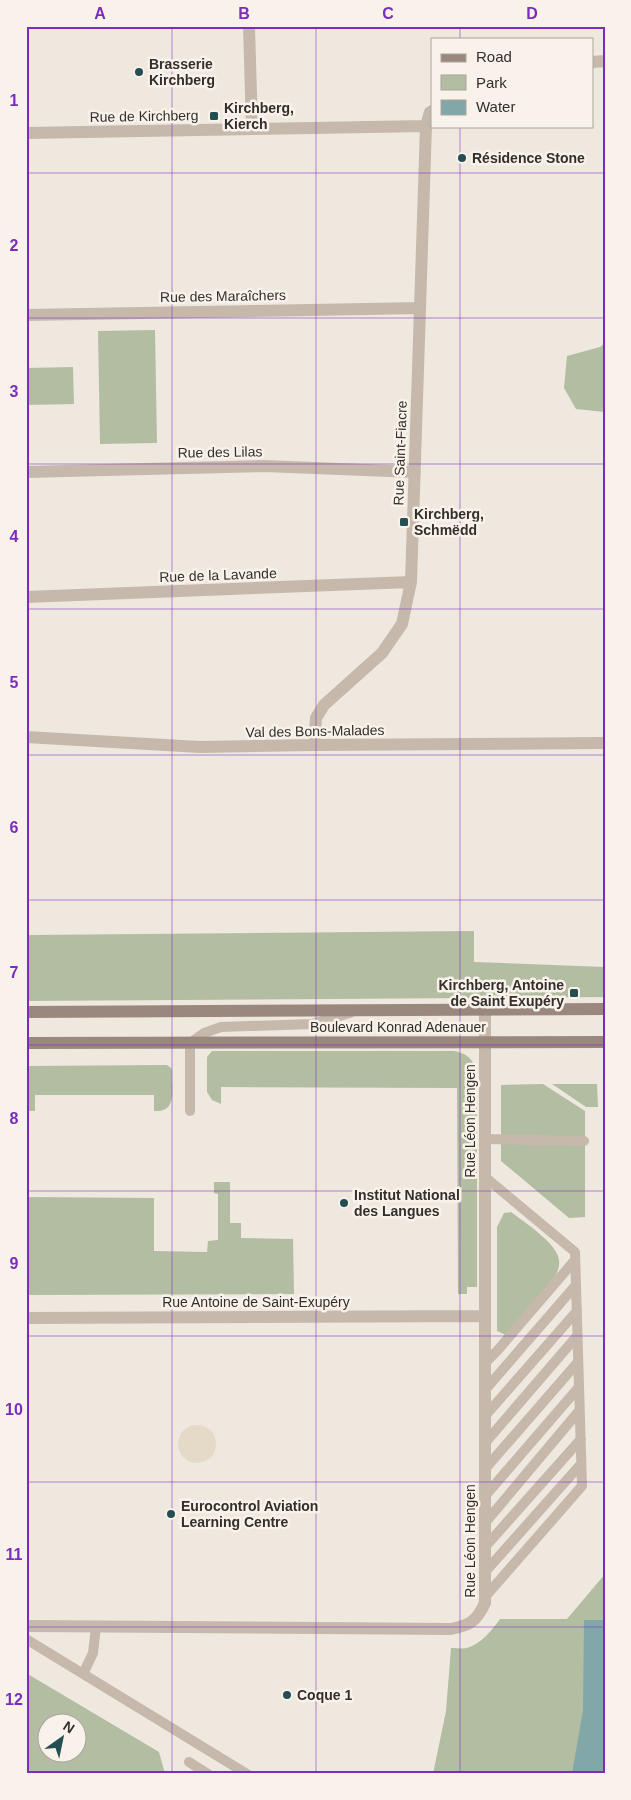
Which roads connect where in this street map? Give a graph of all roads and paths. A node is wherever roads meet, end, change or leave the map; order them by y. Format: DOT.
graph roads {
  1 [pos="250,26"];
  2 [pos="431,112"];
  3 [pos="426,126"];
  4 [pos="252,129"];
  5 [pos="26,133"];
  6 [pos="420,308"];
  7 [pos="26,316"];
  8 [pos="26,472"];
  9 [pos="415,472"];
  10 [pos="411,582"];
  11 [pos="26,597"];
  12 [pos="26,737"];
  13 [pos="605,743"];
  14 [pos="314,744"];
  15 [pos="485,1009"];
  16 [pos="605,1009"];
  17 [pos="361,1010"];
  18 [pos="26,1012"];
  19 [pos="485,1042"];
  20 [pos="605,1042"];
  21 [pos="26,1043"];
  22 [pos="190,1043"];
  23 [pos="190,1111"];
  24 [pos="485,1139"];
  25 [pos="584,1141"];
  26 [pos="485,1177"];
  27 [pos="575,1260"];
  28 [pos="576,1285"];
  29 [pos="577,1311"];
  30 [pos="485,1316"];
  31 [pos="26,1318"];
  32 [pos="577,1336"];
  33 [pos="578,1362"];
  34 [pos="485,1363"];
  35 [pos="579,1388"];
  36 [pos="485,1390"];
  37 [pos="580,1411"];
  38 [pos="485,1416"];
  39 [pos="580,1439"];
  40 [pos="485,1443"];
  41 [pos="581,1464"];
  42 [pos="485,1469"];
  43 [pos="485,1496"];
  44 [pos="485,1523"];
  45 [pos="485,1547"];
  46 [pos="485,1572"];
  47 [pos="485,1600"];
  48 [pos="26,1626"];
  49 [pos="96,1627"];
  50 [pos="26,1639"];
  51 [pos="83,1674"];
  52 [pos="190,1774"];
  53 [pos="208,1774"];
  54 [pos="246,1774"];
  1 -- 4 [label="street"];
  2 -- 3 [label="street"];
  3 -- 4 [label="street, Rue de Kirchberg"];
  3 -- 6 [label="street, Rue Saint-Fiacre"];
  4 -- 5 [label="street, Rue de Kirchberg"];
  6 -- 7 [label="street, Rue des Maraîchers"];
  6 -- 9 [label="street, Rue Saint-Fiacre"];
  8 -- 9 [label="street, Rue des Lilas"];
  9 -- 10 [label="street, Rue Saint-Fiacre"];
  10 -- 11 [label="street, Rue de la Lavande"];
  10 -- 14 [label="street, Rue Saint-Fiacre"];
  12 -- 14 [label="street, Val des Bons-Malades"];
  13 -- 14 [label="street, Val des Bons-Malades"];
  15 -- 16 [label="main road, Boulevard Konrad Adenauer"];
  15 -- 17 [label="main road, Boulevard Konrad Adenauer"];
  15 -- 19 [label="street, Rue Léon Hengen"];
  17 -- 18 [label="main road, Boulevard Konrad Adenauer"];
  17 -- 22 [label="lane, Boulevard Konrad Adenauer"];
  19 -- 20 [label="main road, Boulevard Konrad Adenauer"];
  19 -- 22 [label="main road, Boulevard Konrad Adenauer"];
  19 -- 24 [label="street, Rue Léon Hengen"];
  21 -- 22 [label="main road, Boulevard Konrad Adenauer"];
  22 -- 23 [label="lane"];
  24 -- 25 [label="lane"];
  24 -- 26 [label="street, Rue Léon Hengen"];
  26 -- 27 [label="lane"];
  26 -- 30 [label="street, Rue Léon Hengen"];
  27 -- 28 [label="lane"];
  27 -- 34 [label="lane"];
  28 -- 29 [label="lane"];
  28 -- 36 [label="lane"];
  29 -- 32 [label="lane"];
  29 -- 38 [label="lane"];
  30 -- 31 [label="street, Rue Antoine de Saint-Exupéry"];
  30 -- 34 [label="street, Rue Léon Hengen"];
  32 -- 33 [label="lane"];
  32 -- 40 [label="lane"];
  33 -- 35 [label="lane"];
  33 -- 42 [label="lane"];
  34 -- 36 [label="street, Rue Léon Hengen"];
  35 -- 37 [label="lane"];
  35 -- 43 [label="lane"];
  36 -- 38 [label="street, Rue Léon Hengen"];
  37 -- 39 [label="lane"];
  37 -- 44 [label="lane"];
  38 -- 40 [label="street, Rue Léon Hengen"];
  39 -- 41 [label="lane"];
  39 -- 45 [label="lane"];
  40 -- 42 [label="street, Rue Léon Hengen"];
  41 -- 46 [label="lane"];
  41 -- 47 [label="lane"];
  42 -- 43 [label="street, Rue Léon Hengen"];
  43 -- 44 [label="street, Rue Léon Hengen"];
  44 -- 45 [label="street, Rue Léon Hengen"];
  45 -- 46 [label="street, Rue Léon Hengen"];
  46 -- 47 [label="street, Rue Léon Hengen"];
  47 -- 49 [label="street, Rue Léon Hengen"];
  48 -- 49 [label="street, Rue Léon Hengen"];
  49 -- 51 [label="lane"];
  50 -- 51 [label="lane"];
  51 -- 54 [label="lane"];
  52 -- 53 [label="lane"];
}
